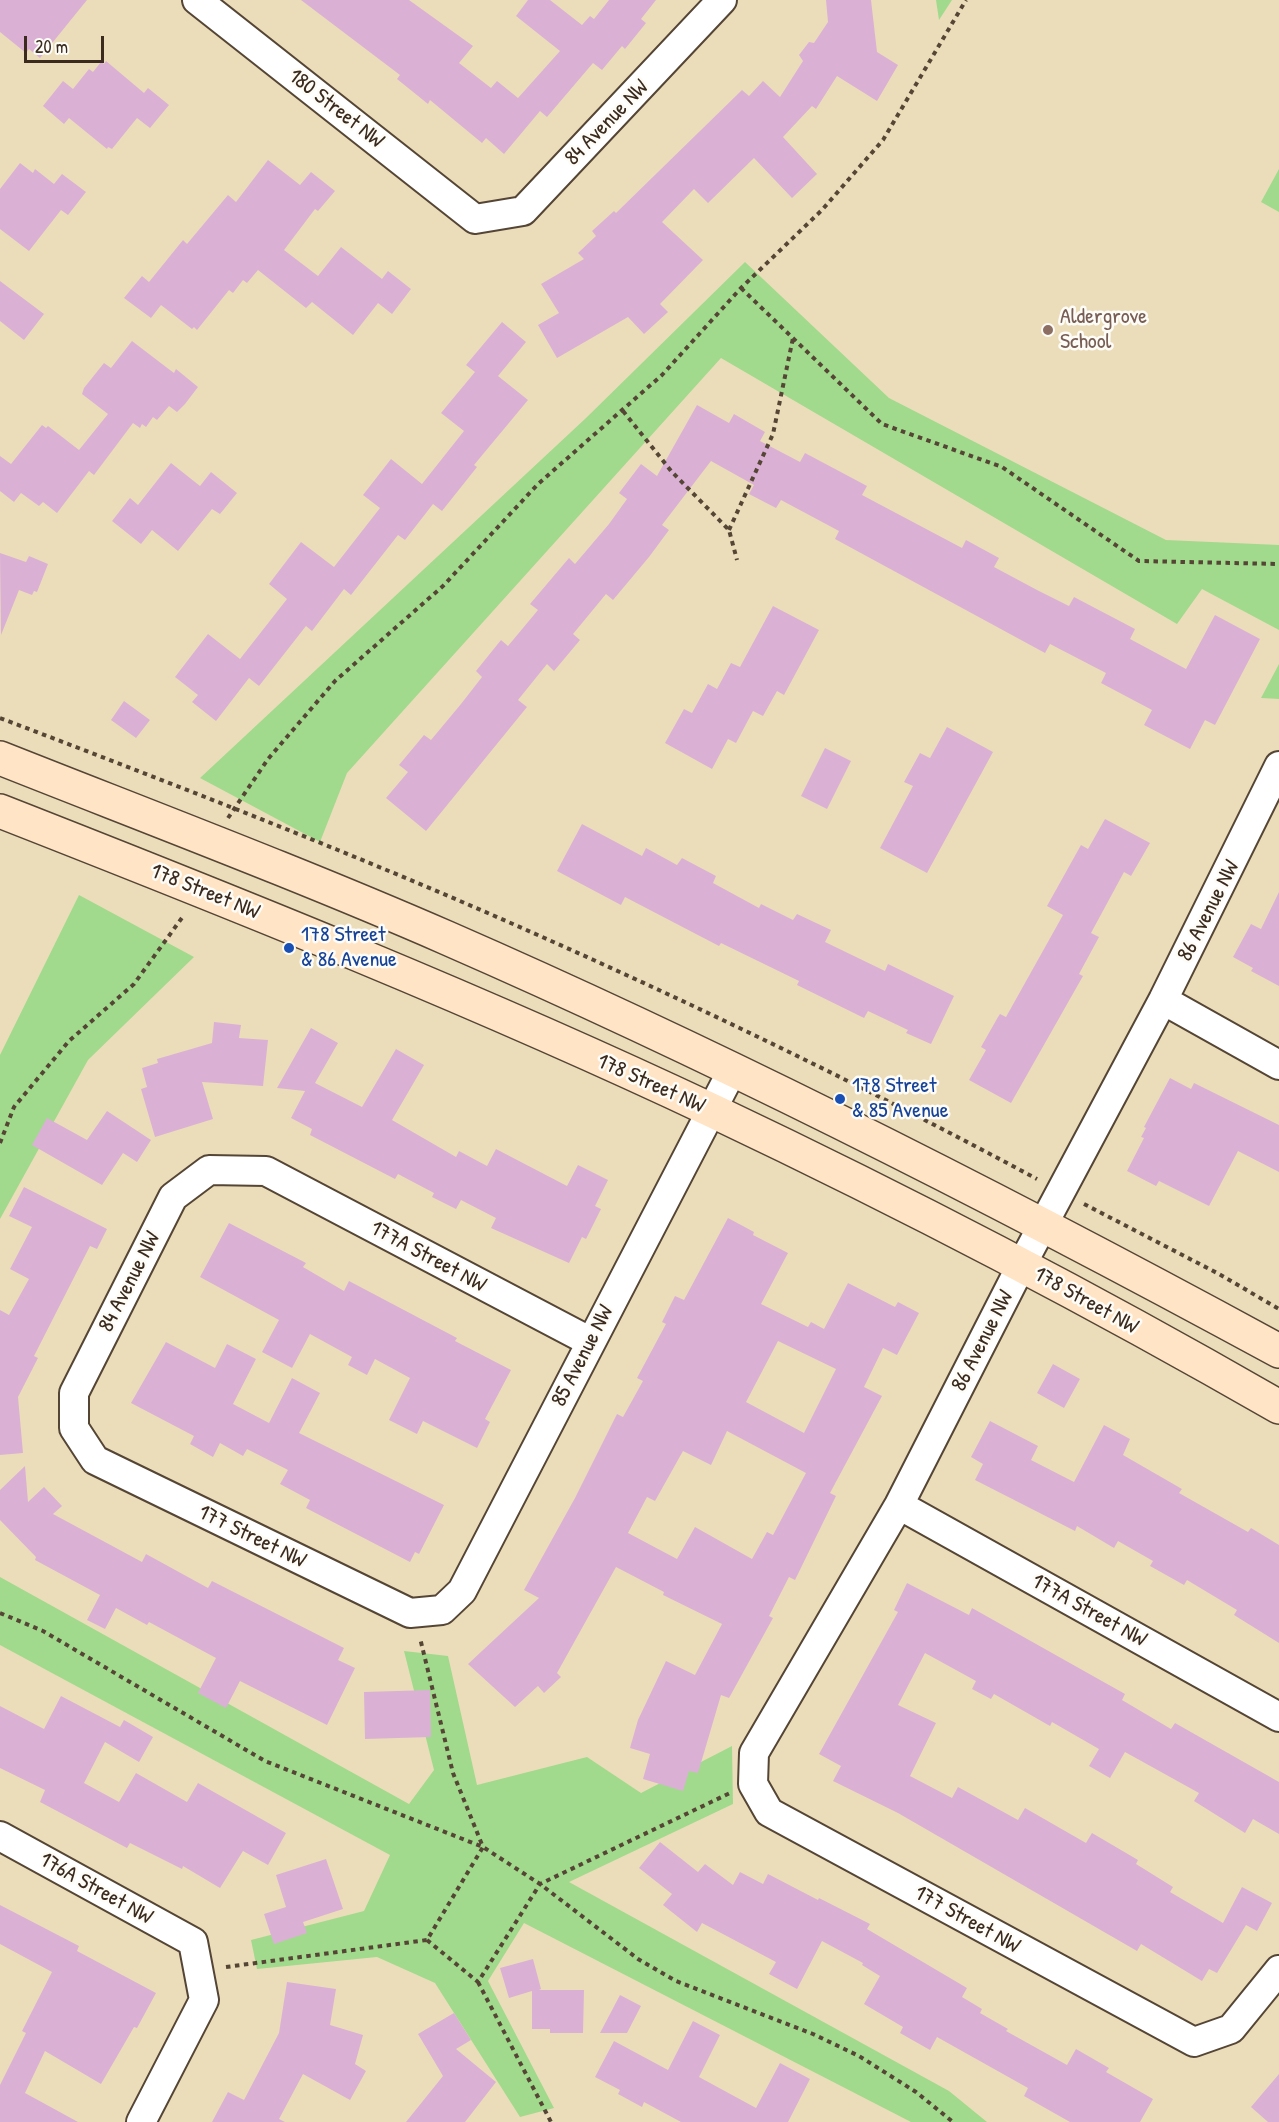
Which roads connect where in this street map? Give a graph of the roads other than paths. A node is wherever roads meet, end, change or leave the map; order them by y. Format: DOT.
graph roads {
  1 [pos="197,0"];
  2 [pos="722,0"];
  3 [pos="475,219"];
  4 [pos="0,758"];
  5 [pos="1279,766"];
  6 [pos="0,811"];
  7 [pos="1163,1000"];
  8 [pos="1279,1065"];
  9 [pos="733,1069"];
  10 [pos="712,1111"];
  11 [pos="266,1171"];
  12 [pos="1044,1223"];
  13 [pos="1021,1266"];
  14 [pos="591,1342"];
  15 [pos="1279,1351"];
  16 [pos="1279,1407"];
  17 [pos="94,1460"];
  18 [pos="899,1505"];
  19 [pos="410,1613"];
  20 [pos="1279,1718"];
  21 [pos="753,1784"];
  22 [pos="0,1836"];
  23 [pos="1279,1970"];
  24 [pos="141,2122"];
  1 -- 3 [label="street, 180 Street NW"];
  2 -- 3 [label="street, 84 Avenue NW"];
  4 -- 9 [label="main road"];
  5 -- 7 [label="street, 86 Avenue NW"];
  6 -- 10 [label="main road, 178 Street NW"];
  7 -- 8 [label="street"];
  7 -- 12 [label="street, 86 Avenue NW"];
  9 -- 10 [label="street, 85 Avenue NW"];
  9 -- 12 [label="main road"];
  10 -- 13 [label="main road, 178 Street NW"];
  10 -- 14 [label="street, 85 Avenue NW"];
  11 -- 14 [label="street, 177A Street NW"];
  11 -- 17 [label="street, 84 Avenue NW"];
  12 -- 13 [label="street, 86 Avenue NW"];
  12 -- 15 [label="main road"];
  13 -- 16 [label="main road, 178 Street NW"];
  13 -- 18 [label="street, 86 Avenue NW"];
  14 -- 19 [label="street, 85 Avenue NW"];
  17 -- 19 [label="street, 177 Street NW"];
  18 -- 20 [label="street, 177A Street NW"];
  18 -- 21 [label="street, 86 Avenue NW"];
  21 -- 23 [label="street, 177 Street NW"];
  22 -- 24 [label="street, 176A Street NW"];
}
